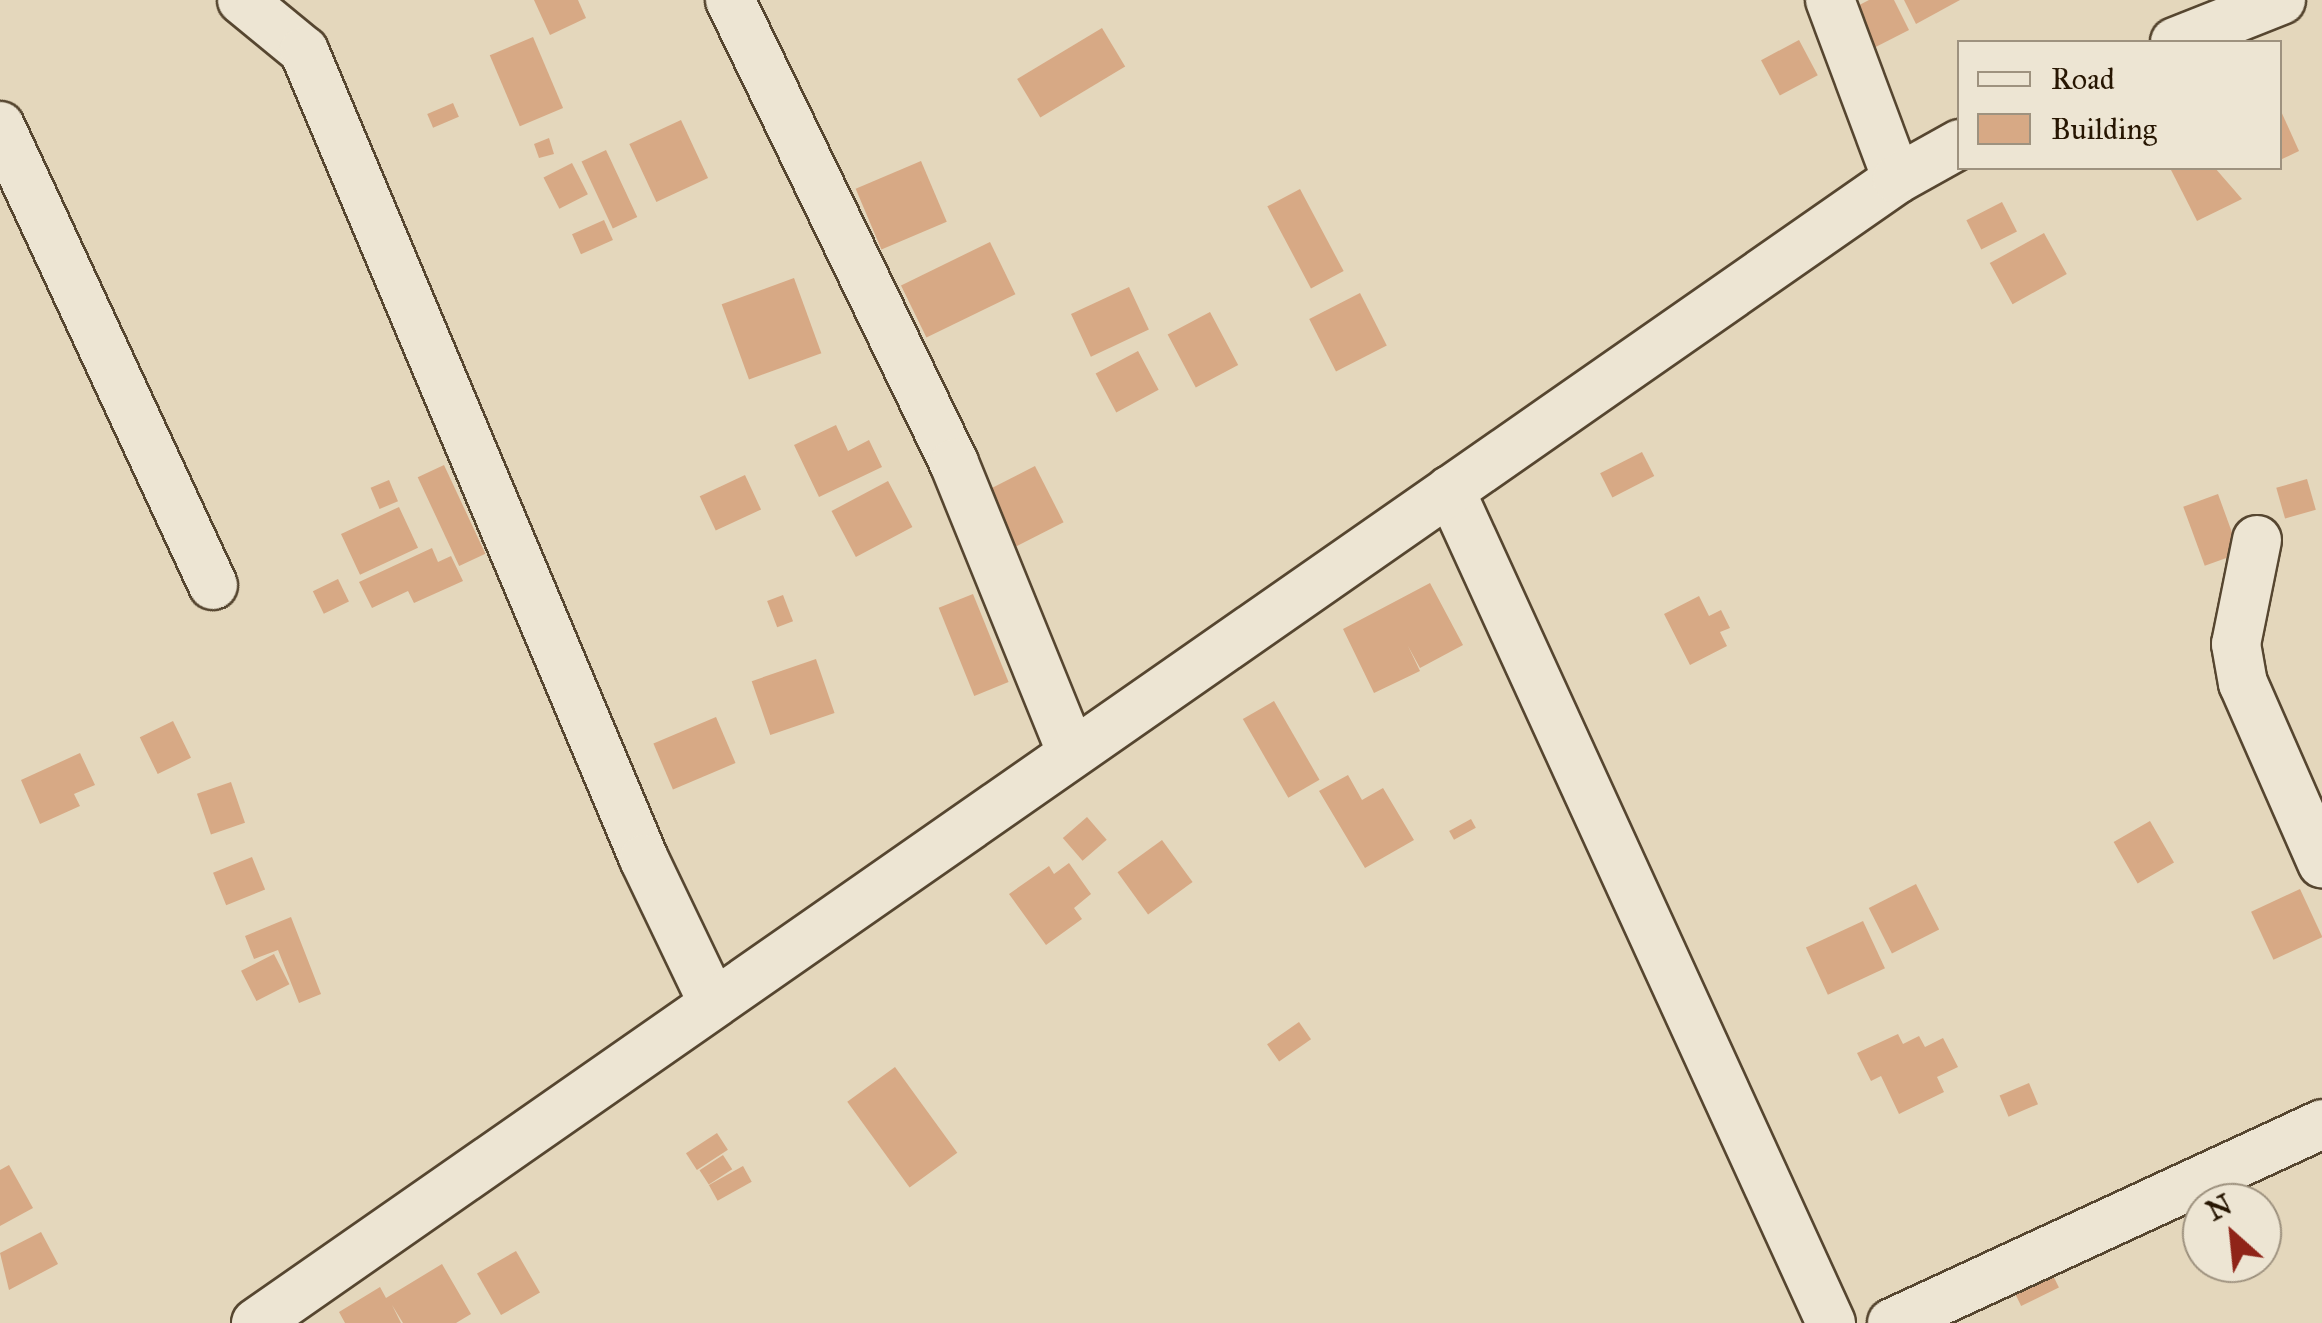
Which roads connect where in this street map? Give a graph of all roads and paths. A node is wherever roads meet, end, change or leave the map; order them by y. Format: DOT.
graph roads {
  1 [pos="242,0"];
  2 [pos="730,0"];
  3 [pos="1830,0"];
  4 [pos="2282,0"];
  5 [pos="2179,40"];
  6 [pos="0,126"];
  7 [pos="1957,146"];
  8 [pos="1897,178"];
  9 [pos="1450,490"];
  10 [pos="2257,540"];
  11 [pos="213,586"];
  12 [pos="1071,751"];
  13 [pos="2322,863"];
  14 [pos="713,1003"];
  15 [pos="2322,1124"];
  16 [pos="256,1323"];
  17 [pos="1831,1323"];
  18 [pos="1892,1323"];
  1 -- 14 [label="street"];
  2 -- 12 [label="street"];
  3 -- 8 [label="street"];
  4 -- 5 [label="street"];
  6 -- 11 [label="street"];
  7 -- 8 [label="street"];
  8 -- 9 [label="street"];
  9 -- 12 [label="street"];
  9 -- 17 [label="street"];
  10 -- 13 [label="street"];
  12 -- 14 [label="street"];
  14 -- 16 [label="street"];
  15 -- 18 [label="street"];
}
